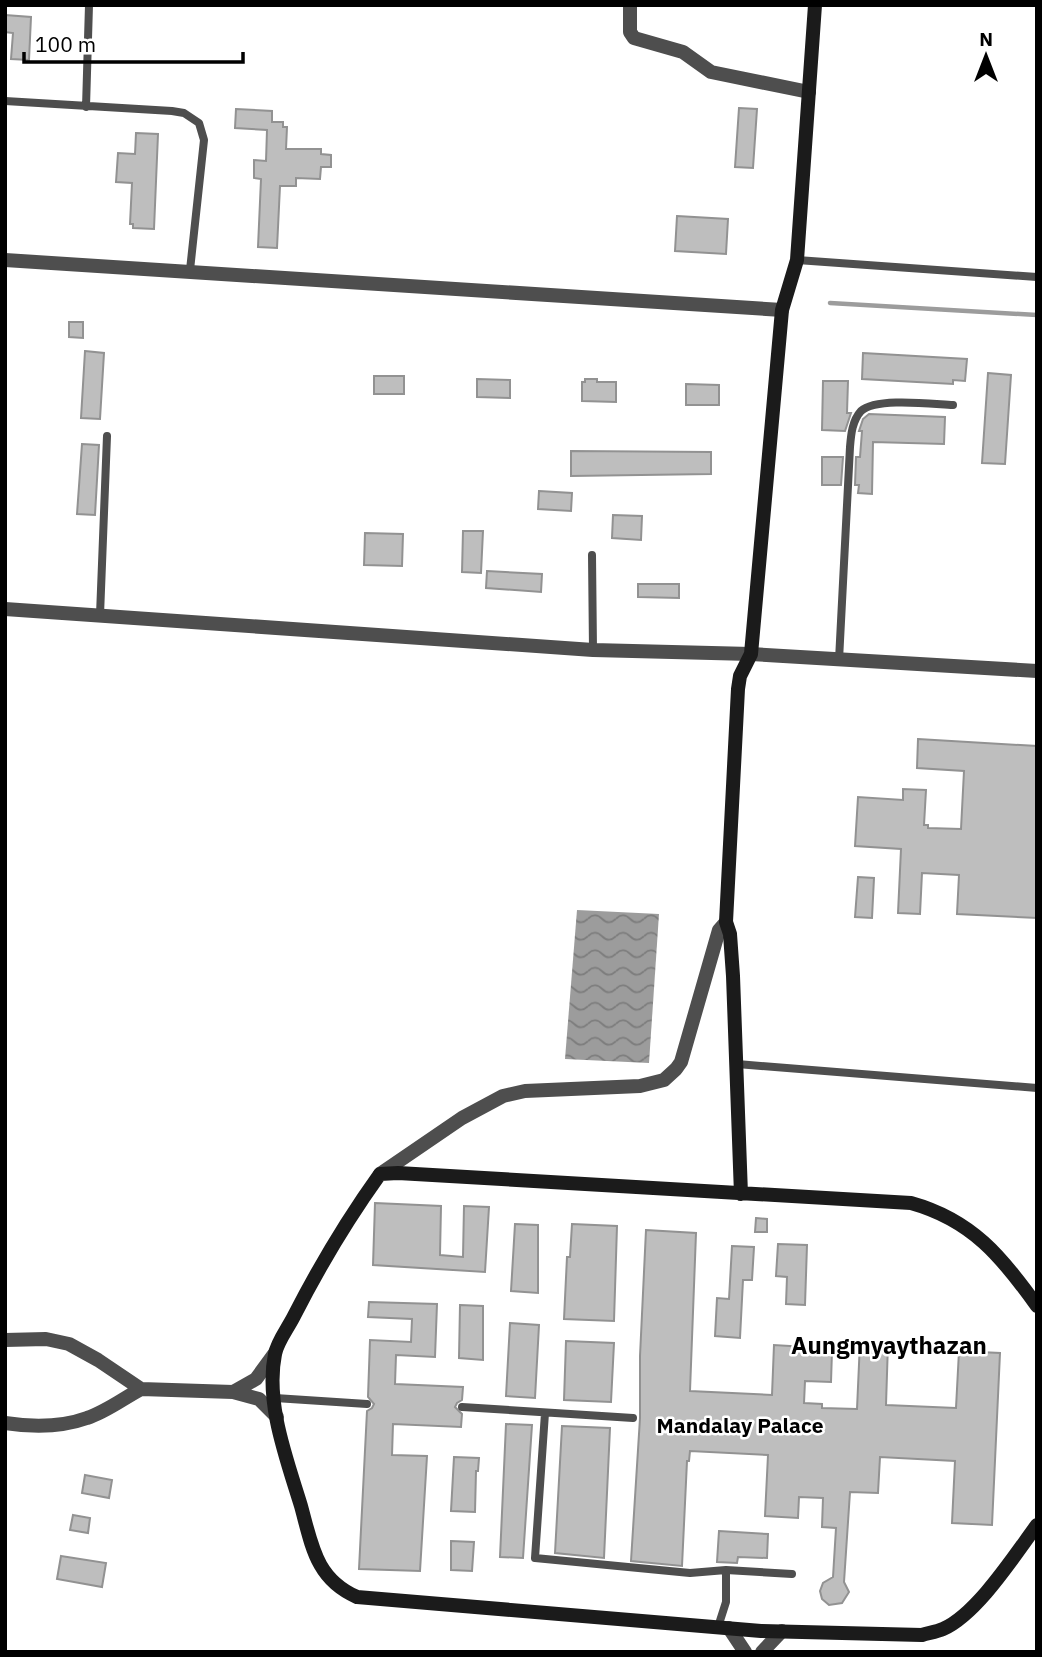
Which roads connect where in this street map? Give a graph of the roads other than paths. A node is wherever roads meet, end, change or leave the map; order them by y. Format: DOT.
graph roads {
  1 [pos="89,5"];
  2 [pos="630,5"];
  3 [pos="814,5"];
  4 [pos="808,92"];
  5 [pos="5,101"];
  6 [pos="86,107"];
  7 [pos="5,260"];
  8 [pos="797,260"];
  9 [pos="191,270"];
  10 [pos="1037,277"];
  11 [pos="782,310"];
  12 [pos="953,405"];
  13 [pos="107,436"];
  14 [pos="592,555"];
  15 [pos="5,609"];
  16 [pos="100,615"];
  17 [pos="593,650"];
  18 [pos="751,654"];
  19 [pos="838,660"];
  20 [pos="1037,671"];
  21 [pos="726,922"];
  22 [pos="737,1064"];
  23 [pos="1037,1088"];
  24 [pos="380,1174"];
  25 [pos="741,1194"];
  26 [pos="1037,1306"];
  27 [pos="5,1340"];
  28 [pos="275,1353"];
  29 [pos="141,1389"];
  30 [pos="233,1392"];
  31 [pos="275,1398"];
  32 [pos="367,1404"];
  33 [pos="462,1408"];
  34 [pos="545,1413"];
  35 [pos="277,1417"];
  36 [pos="633,1418"];
  37 [pos="5,1423"];
  38 [pos="1037,1525"];
  39 [pos="726,1570"];
  40 [pos="792,1574"];
  41 [pos="723,1628"];
  42 [pos="782,1632"];
  43 [pos="745,1652"];
  44 [pos="762,1652"];
  1 -- 6 [label="lane"];
  2 -- 4 [label="street"];
  3 -- 4 [label="street"];
  4 -- 8 [label="street"];
  5 -- 6 [label="lane"];
  6 -- 9 [label="lane"];
  7 -- 9 [label="street"];
  8 -- 10 [label="lane"];
  8 -- 11 [label="street"];
  9 -- 11 [label="street"];
  11 -- 18 [label="street"];
  12 -- 19 [label="lane"];
  13 -- 16 [label="lane"];
  14 -- 17 [label="lane"];
  15 -- 16 [label="street"];
  16 -- 17 [label="street"];
  17 -- 18 [label="street"];
  18 -- 19 [label="street"];
  18 -- 21 [label="street"];
  19 -- 20 [label="street"];
  21 -- 22 [label="street"];
  21 -- 24 [label="street"];
  22 -- 23 [label="lane"];
  22 -- 25 [label="street"];
  24 -- 25 [label="street"];
  24 -- 28 [label="street"];
  25 -- 26 [label="street"];
  27 -- 29 [label="street"];
  28 -- 30 [label="street"];
  28 -- 31 [label="street"];
  29 -- 30 [label="street"];
  29 -- 37 [label="street"];
  30 -- 35 [label="street"];
  31 -- 32 [label="lane"];
  31 -- 35 [label="street"];
  33 -- 34 [label="lane"];
  34 -- 36 [label="lane"];
  34 -- 39 [label="lane"];
  35 -- 41 [label="street"];
  38 -- 42 [label="street"];
  39 -- 40 [label="lane"];
  39 -- 41 [label="lane"];
  41 -- 42 [label="street"];
  41 -- 43 [label="street"];
  42 -- 44 [label="street"];
}
